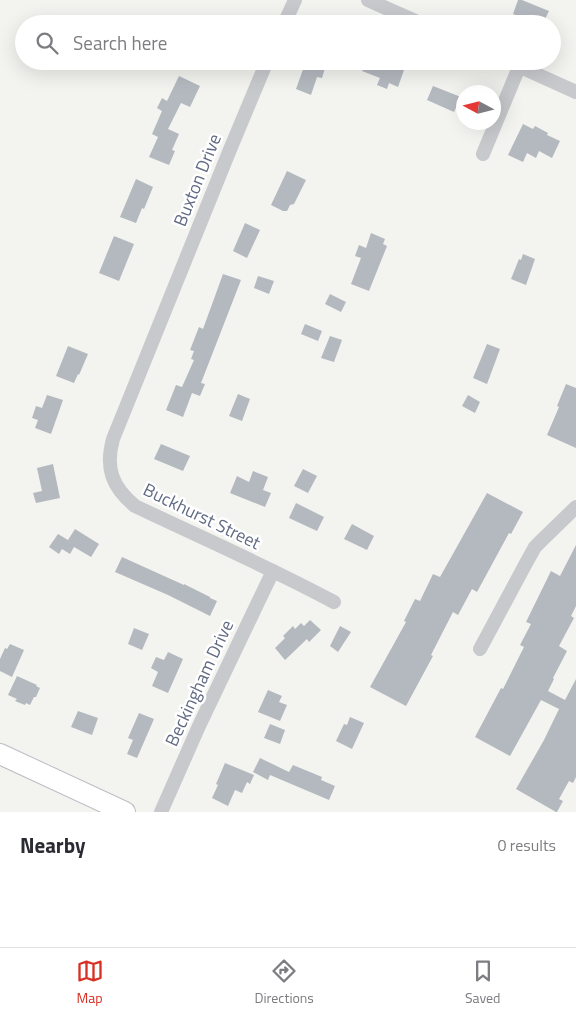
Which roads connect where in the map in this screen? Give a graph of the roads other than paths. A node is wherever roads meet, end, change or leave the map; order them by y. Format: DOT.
graph roads {
  1 [pos="295,0"];
  2 [pos="368,0"];
  3 [pos="288,15"];
  4 [pos="402,15"];
  5 [pos="263,70"];
  6 [pos="511,70"];
  7 [pos="526,70"];
  8 [pos="576,92"];
  9 [pos="483,154"];
  10 [pos="164,313"];
  11 [pos="576,507"];
  12 [pos="273,571"];
  13 [pos="334,602"];
  14 [pos="480,649"];
  15 [pos="0,754"];
  16 [pos="125,812"];
  17 [pos="161,812"];
  1 -- 3 [label="street"];
  2 -- 4 [label="street"];
  5 -- 10 [label="street, Buxton Drive"];
  6 -- 9 [label="street"];
  7 -- 8 [label="street"];
  10 -- 12 [label="street, Buckhurst Street"];
  11 -- 14 [label="street"];
  12 -- 13 [label="street, Buckhurst Street"];
  12 -- 17 [label="street, Beckingham Drive"];
  15 -- 16 [label="street"];
}
